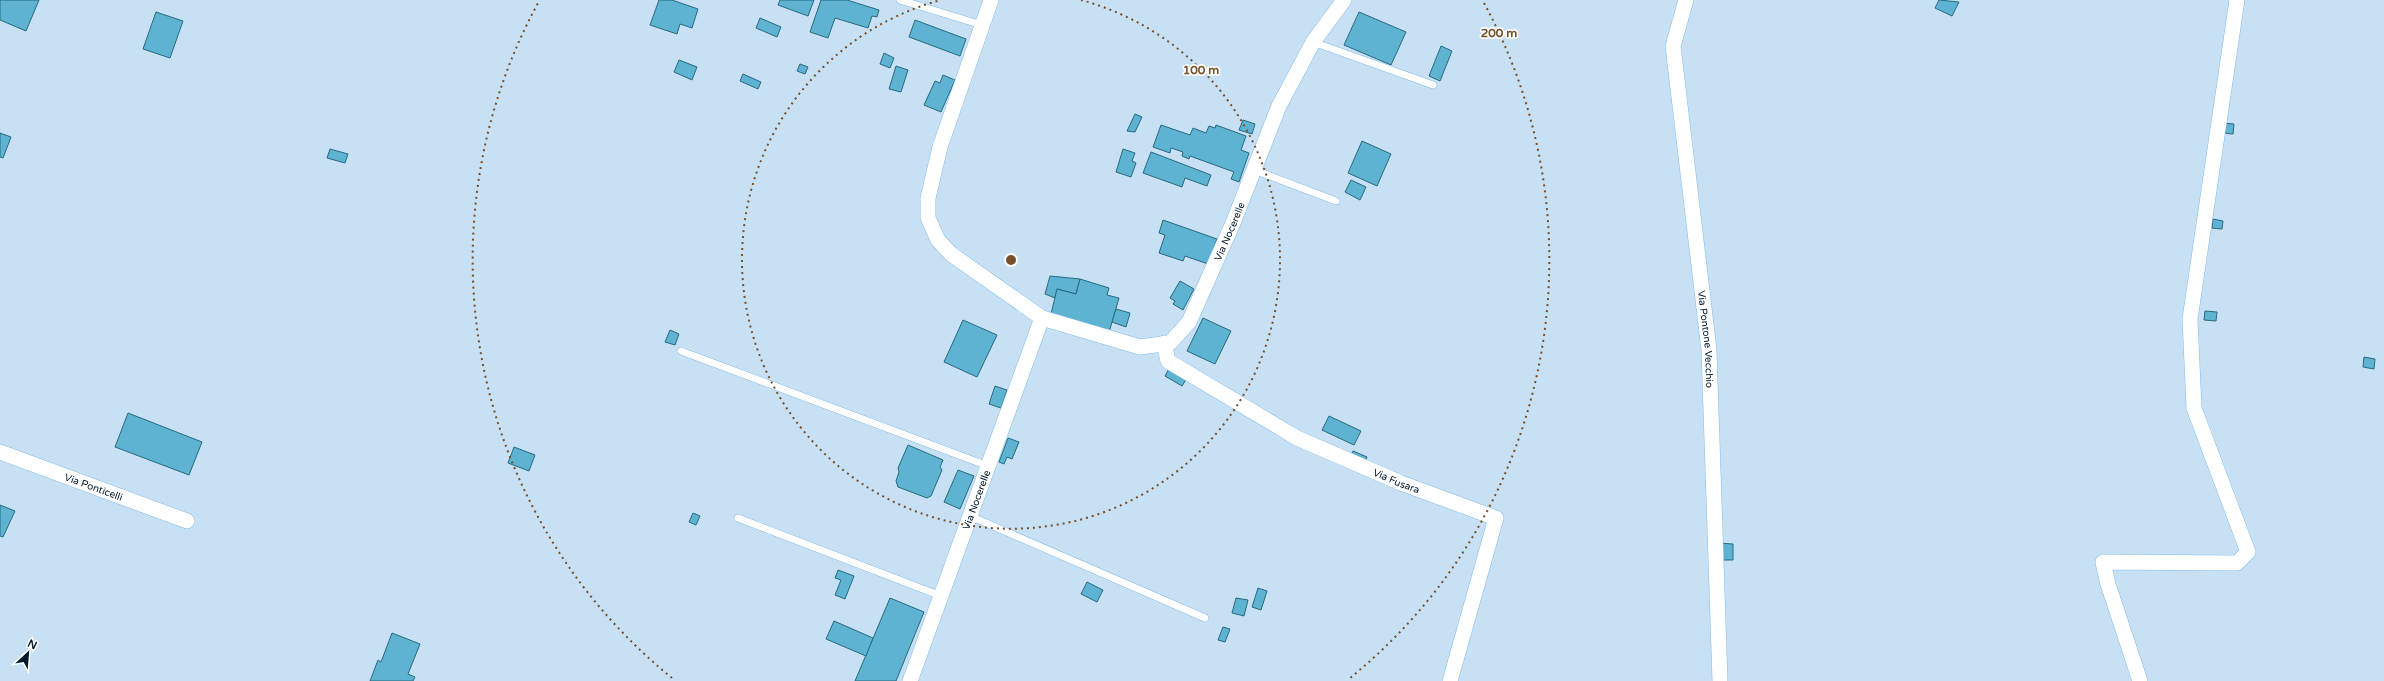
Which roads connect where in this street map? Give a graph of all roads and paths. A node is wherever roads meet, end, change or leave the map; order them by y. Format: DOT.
graph roads {
  1 [pos="900,0"];
  2 [pos="991,0"];
  3 [pos="1344,0"];
  4 [pos="1686,0"];
  5 [pos="2237,0"];
  6 [pos="982,25"];
  7 [pos="1313,42"];
  8 [pos="1433,85"];
  9 [pos="1254,170"];
  10 [pos="1336,201"];
  11 [pos="1042,318"];
  12 [pos="1164,343"];
  13 [pos="681,351"];
  14 [pos="0,452"];
  15 [pos="988,466"];
  16 [pos="970,516"];
  17 [pos="738,518"];
  18 [pos="187,522"];
  19 [pos="941,596"];
  20 [pos="1205,618"];
  21 [pos="910,681"];
  22 [pos="1450,681"];
  23 [pos="1720,681"];
  24 [pos="2140,681"];
  1 -- 6 [label="lane"];
  2 -- 6 [label="street, Via Nocerelle"];
  3 -- 7 [label="street, Via Nocerelle"];
  4 -- 23 [label="street, Via Pontone Vecchio"];
  5 -- 24 [label="street"];
  6 -- 11 [label="street, Via Nocerelle"];
  7 -- 8 [label="lane"];
  7 -- 9 [label="street, Via Nocerelle"];
  9 -- 10 [label="lane"];
  9 -- 12 [label="street, Via Nocerelle"];
  11 -- 12 [label="street, Via Nocerelle"];
  11 -- 15 [label="street, Via Nocerelle"];
  12 -- 22 [label="street, Via Fusara"];
  13 -- 15 [label="lane"];
  14 -- 18 [label="street, Via Ponticelli"];
  15 -- 16 [label="street, Via Nocerelle"];
  16 -- 19 [label="street, Via Nocerelle"];
  16 -- 20 [label="lane"];
  17 -- 19 [label="lane"];
  19 -- 21 [label="street, Via Nocerelle"];
}
